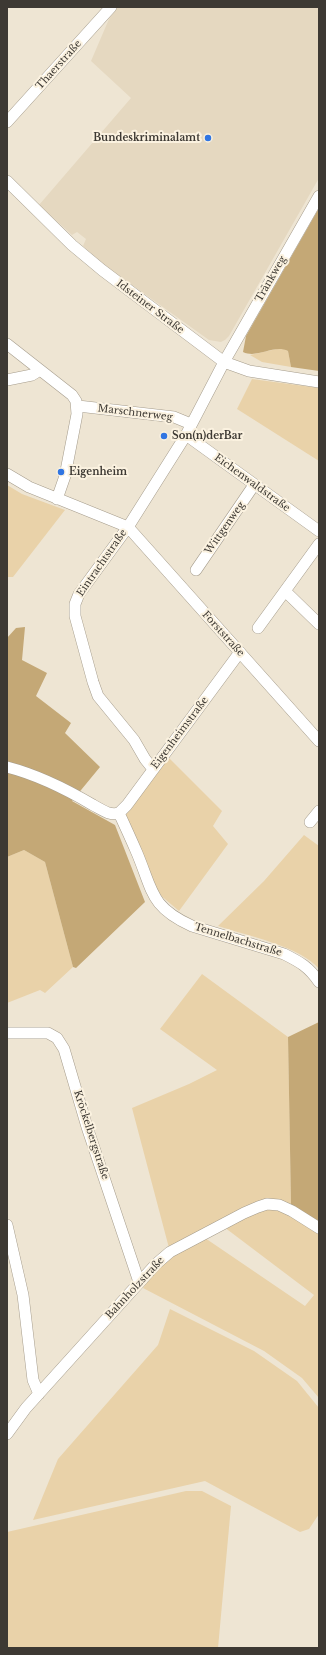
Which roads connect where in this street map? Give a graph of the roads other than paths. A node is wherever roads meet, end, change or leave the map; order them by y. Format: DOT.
graph roads {
  1 [pos="111,7"];
  2 [pos="7,122"];
  3 [pos="7,181"];
  4 [pos="319,196"];
  5 [pos="7,344"];
  6 [pos="224,362"];
  7 [pos="40,370"];
  8 [pos="7,380"];
  9 [pos="319,382"];
  10 [pos="78,406"];
  11 [pos="191,424"];
  12 [pos="186,435"];
  13 [pos="7,474"];
  14 [pos="254,485"];
  15 [pos="57,498"];
  16 [pos="128,527"];
  17 [pos="319,532"];
  18 [pos="319,544"];
  19 [pos="196,570"];
  20 [pos="285,591"];
  21 [pos="319,624"];
  22 [pos="258,628"];
  23 [pos="240,652"];
  24 [pos="319,741"];
  25 [pos="7,767"];
  26 [pos="153,769"];
  27 [pos="319,811"];
  28 [pos="119,813"];
  29 [pos="310,822"];
  30 [pos="319,982"];
  31 [pos="7,1033"];
  32 [pos="7,1225"];
  33 [pos="319,1228"];
  34 [pos="139,1282"];
  35 [pos="39,1394"];
  36 [pos="7,1434"];
  1 -- 2 [label="street, Thaerstraße"];
  3 -- 6 [label="street, Idsteiner Straße"];
  4 -- 6 [label="street, Tränkweg"];
  5 -- 7 [label="street"];
  6 -- 9 [label="street, Idsteiner Straße"];
  6 -- 11 [label="street, Eintrachtstraße"];
  7 -- 8 [label="street"];
  7 -- 10 [label="street"];
  10 -- 11 [label="street, Marschnerweg"];
  10 -- 15 [label="street"];
  11 -- 12 [label="street, Eintrachtstraße"];
  12 -- 14 [label="street, Eichenwaldstraße"];
  12 -- 16 [label="street, Eintrachtstraße"];
  13 -- 15 [label="street"];
  14 -- 17 [label="street, Eichenwaldstraße"];
  14 -- 19 [label="street, Wittgenweg"];
  15 -- 16 [label="street"];
  16 -- 23 [label="street, Forststraße"];
  16 -- 26 [label="street, Eintrachtstraße"];
  18 -- 20 [label="street"];
  20 -- 21 [label="street"];
  20 -- 22 [label="street"];
  23 -- 24 [label="street, Forststraße"];
  23 -- 26 [label="street, Eigenheimstraße"];
  25 -- 28 [label="street"];
  26 -- 28 [label="street, Eigenheimstraße"];
  27 -- 29 [label="street"];
  28 -- 30 [label="street, Tennelbachstraße"];
  31 -- 34 [label="street, Kröckelbergstraße"];
  32 -- 35 [label="street"];
  33 -- 34 [label="street, Bahnholzstraße"];
  34 -- 35 [label="street, Bahnholzstraße"];
  35 -- 36 [label="street, Bahnholzstraße"];
}
